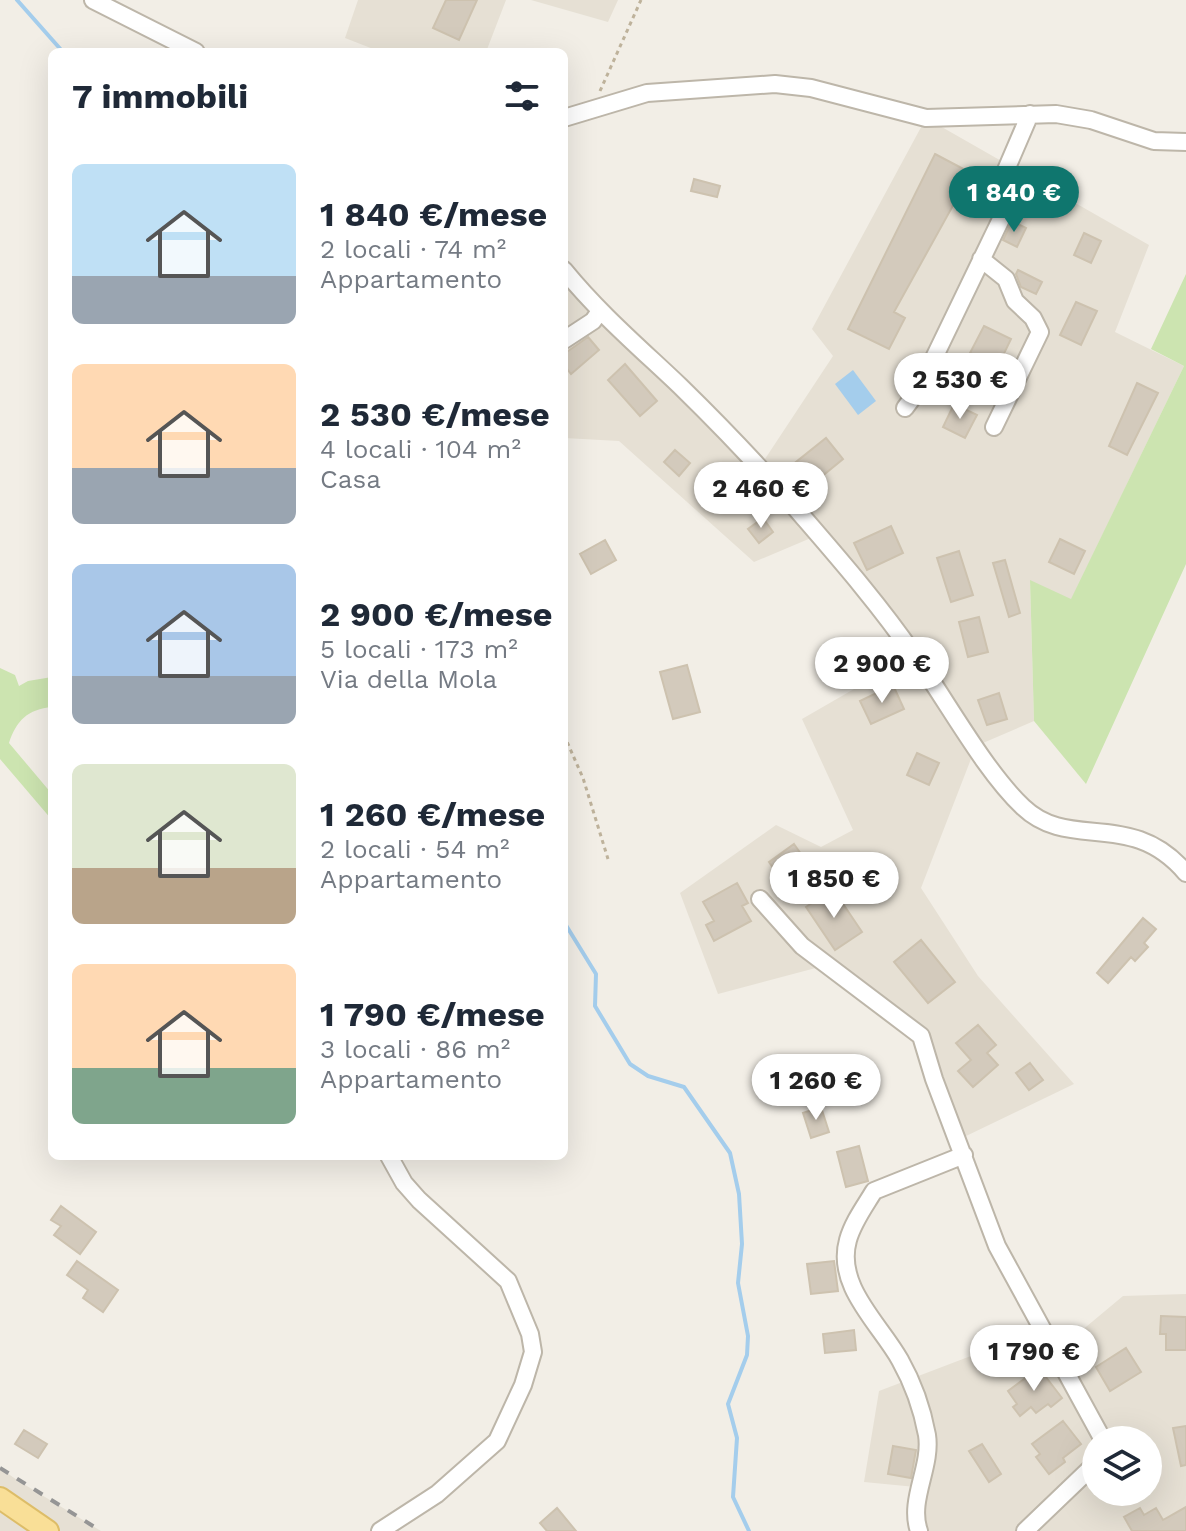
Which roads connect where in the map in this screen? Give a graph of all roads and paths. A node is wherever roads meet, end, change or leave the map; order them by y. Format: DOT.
graph roads {
  1 [pos="93,0"];
  2 [pos="641,0"];
  3 [pos="188,48"];
  4 [pos="592,109"];
  5 [pos="1030,114"];
  6 [pos="568,117"];
  7 [pos="1186,142"];
  8 [pos="981,259"];
  9 [pos="568,275"];
  10 [pos="600,311"];
  11 [pos="568,337"];
  12 [pos="905,408"];
  13 [pos="994,427"];
  14 [pos="568,744"];
  15 [pos="608,859"];
  16 [pos="1186,873"];
  17 [pos="760,899"];
  18 [pos="964,1155"];
  19 [pos="391,1160"];
  20 [pos="1095,1426"];
  21 [pos="1082,1476"];
  22 [pos="0,1498"];
  23 [pos="48,1531"];
  24 [pos="380,1531"];
  25 [pos="919,1531"];
  26 [pos="1025,1531"];
  1 -- 3 [label="street"];
  2 -- 4 [label="path"];
  4 -- 5 [label="street"];
  4 -- 6 [label="street"];
  5 -- 7 [label="street"];
  5 -- 8 [label="street"];
  8 -- 12 [label="street"];
  8 -- 13 [label="street"];
  9 -- 10 [label="street"];
  10 -- 11 [label="street"];
  10 -- 16 [label="street"];
  14 -- 15 [label="path"];
  17 -- 18 [label="street"];
  18 -- 20 [label="street"];
  18 -- 25 [label="street"];
  19 -- 24 [label="street"];
  21 -- 26 [label="street"];
  22 -- 23 [label="main road"];
}
